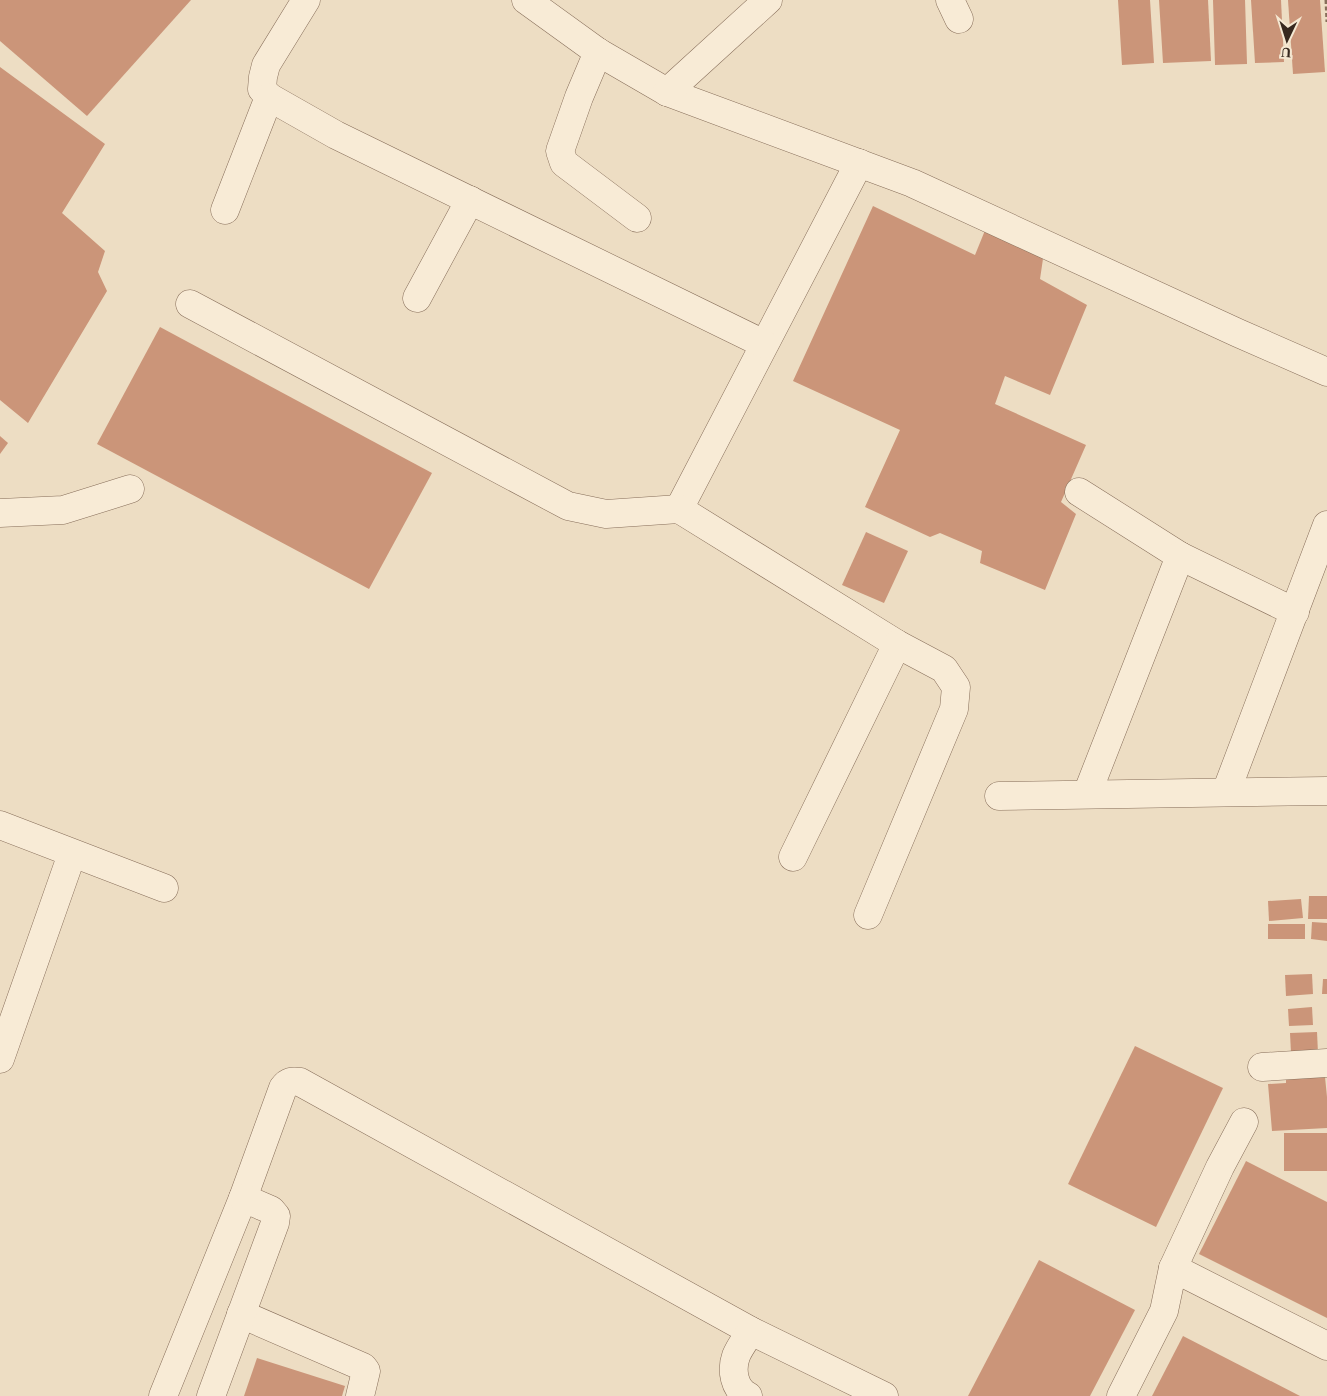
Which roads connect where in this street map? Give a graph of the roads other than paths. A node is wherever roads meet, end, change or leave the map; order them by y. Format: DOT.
graph roads {
  1 [pos="306,0"];
  2 [pos="526,0"];
  3 [pos="768,0"];
  4 [pos="598,52"];
  5 [pos="667,92"];
  6 [pos="270,97"];
  7 [pos="859,164"];
  8 [pos="470,200"];
  9 [pos="224,210"];
  10 [pos="637,218"];
  11 [pos="417,298"];
  12 [pos="190,304"];
  13 [pos="764,344"];
  14 [pos="1327,372"];
  15 [pos="130,489"];
  16 [pos="1079,492"];
  17 [pos="679,509"];
  18 [pos="0,513"];
  19 [pos="1327,525"];
  20 [pos="1180,556"];
  21 [pos="1295,612"];
  22 [pos="897,644"];
  23 [pos="1327,791"];
  24 [pos="1226,792"];
  25 [pos="1087,794"];
  26 [pos="1000,796"];
  27 [pos="0,826"];
  28 [pos="72,854"];
  29 [pos="793,857"];
  30 [pos="164,888"];
  31 [pos="868,915"];
  32 [pos="0,1060"];
  33 [pos="1327,1062"];
  34 [pos="1262,1067"];
  35 [pos="1244,1122"];
  36 [pos="243,1198"];
  37 [pos="1173,1268"];
  38 [pos="242,1314"];
  39 [pos="751,1331"];
  40 [pos="1327,1346"];
  41 [pos="163,1396"];
  42 [pos="211,1396"];
  43 [pos="360,1396"];
  44 [pos="748,1396"];
  45 [pos="884,1396"];
  46 [pos="1121,1396"];
  1 -- 6 [label="street"];
  2 -- 4 [label="street"];
  3 -- 5 [label="street"];
  4 -- 5 [label="street"];
  4 -- 10 [label="street"];
  5 -- 7 [label="street"];
  6 -- 8 [label="street"];
  6 -- 9 [label="street"];
  7 -- 13 [label="street"];
  7 -- 14 [label="street"];
  8 -- 11 [label="street"];
  8 -- 13 [label="street"];
  12 -- 17 [label="street"];
  13 -- 17 [label="street"];
  15 -- 18 [label="street"];
  16 -- 20 [label="street"];
  17 -- 22 [label="street"];
  19 -- 21 [label="street"];
  20 -- 21 [label="street"];
  20 -- 25 [label="street"];
  21 -- 24 [label="street"];
  22 -- 29 [label="street"];
  22 -- 31 [label="street"];
  23 -- 24 [label="street"];
  24 -- 25 [label="street"];
  25 -- 26 [label="street"];
  27 -- 28 [label="street"];
  28 -- 30 [label="street"];
  28 -- 32 [label="street"];
  33 -- 34 [label="street"];
  35 -- 37 [label="street"];
  36 -- 38 [label="street"];
  36 -- 39 [label="street"];
  36 -- 41 [label="street"];
  37 -- 40 [label="street"];
  37 -- 46 [label="street"];
  38 -- 42 [label="street"];
  38 -- 43 [label="street"];
  39 -- 44 [label="street"];
  39 -- 45 [label="street"];
}
